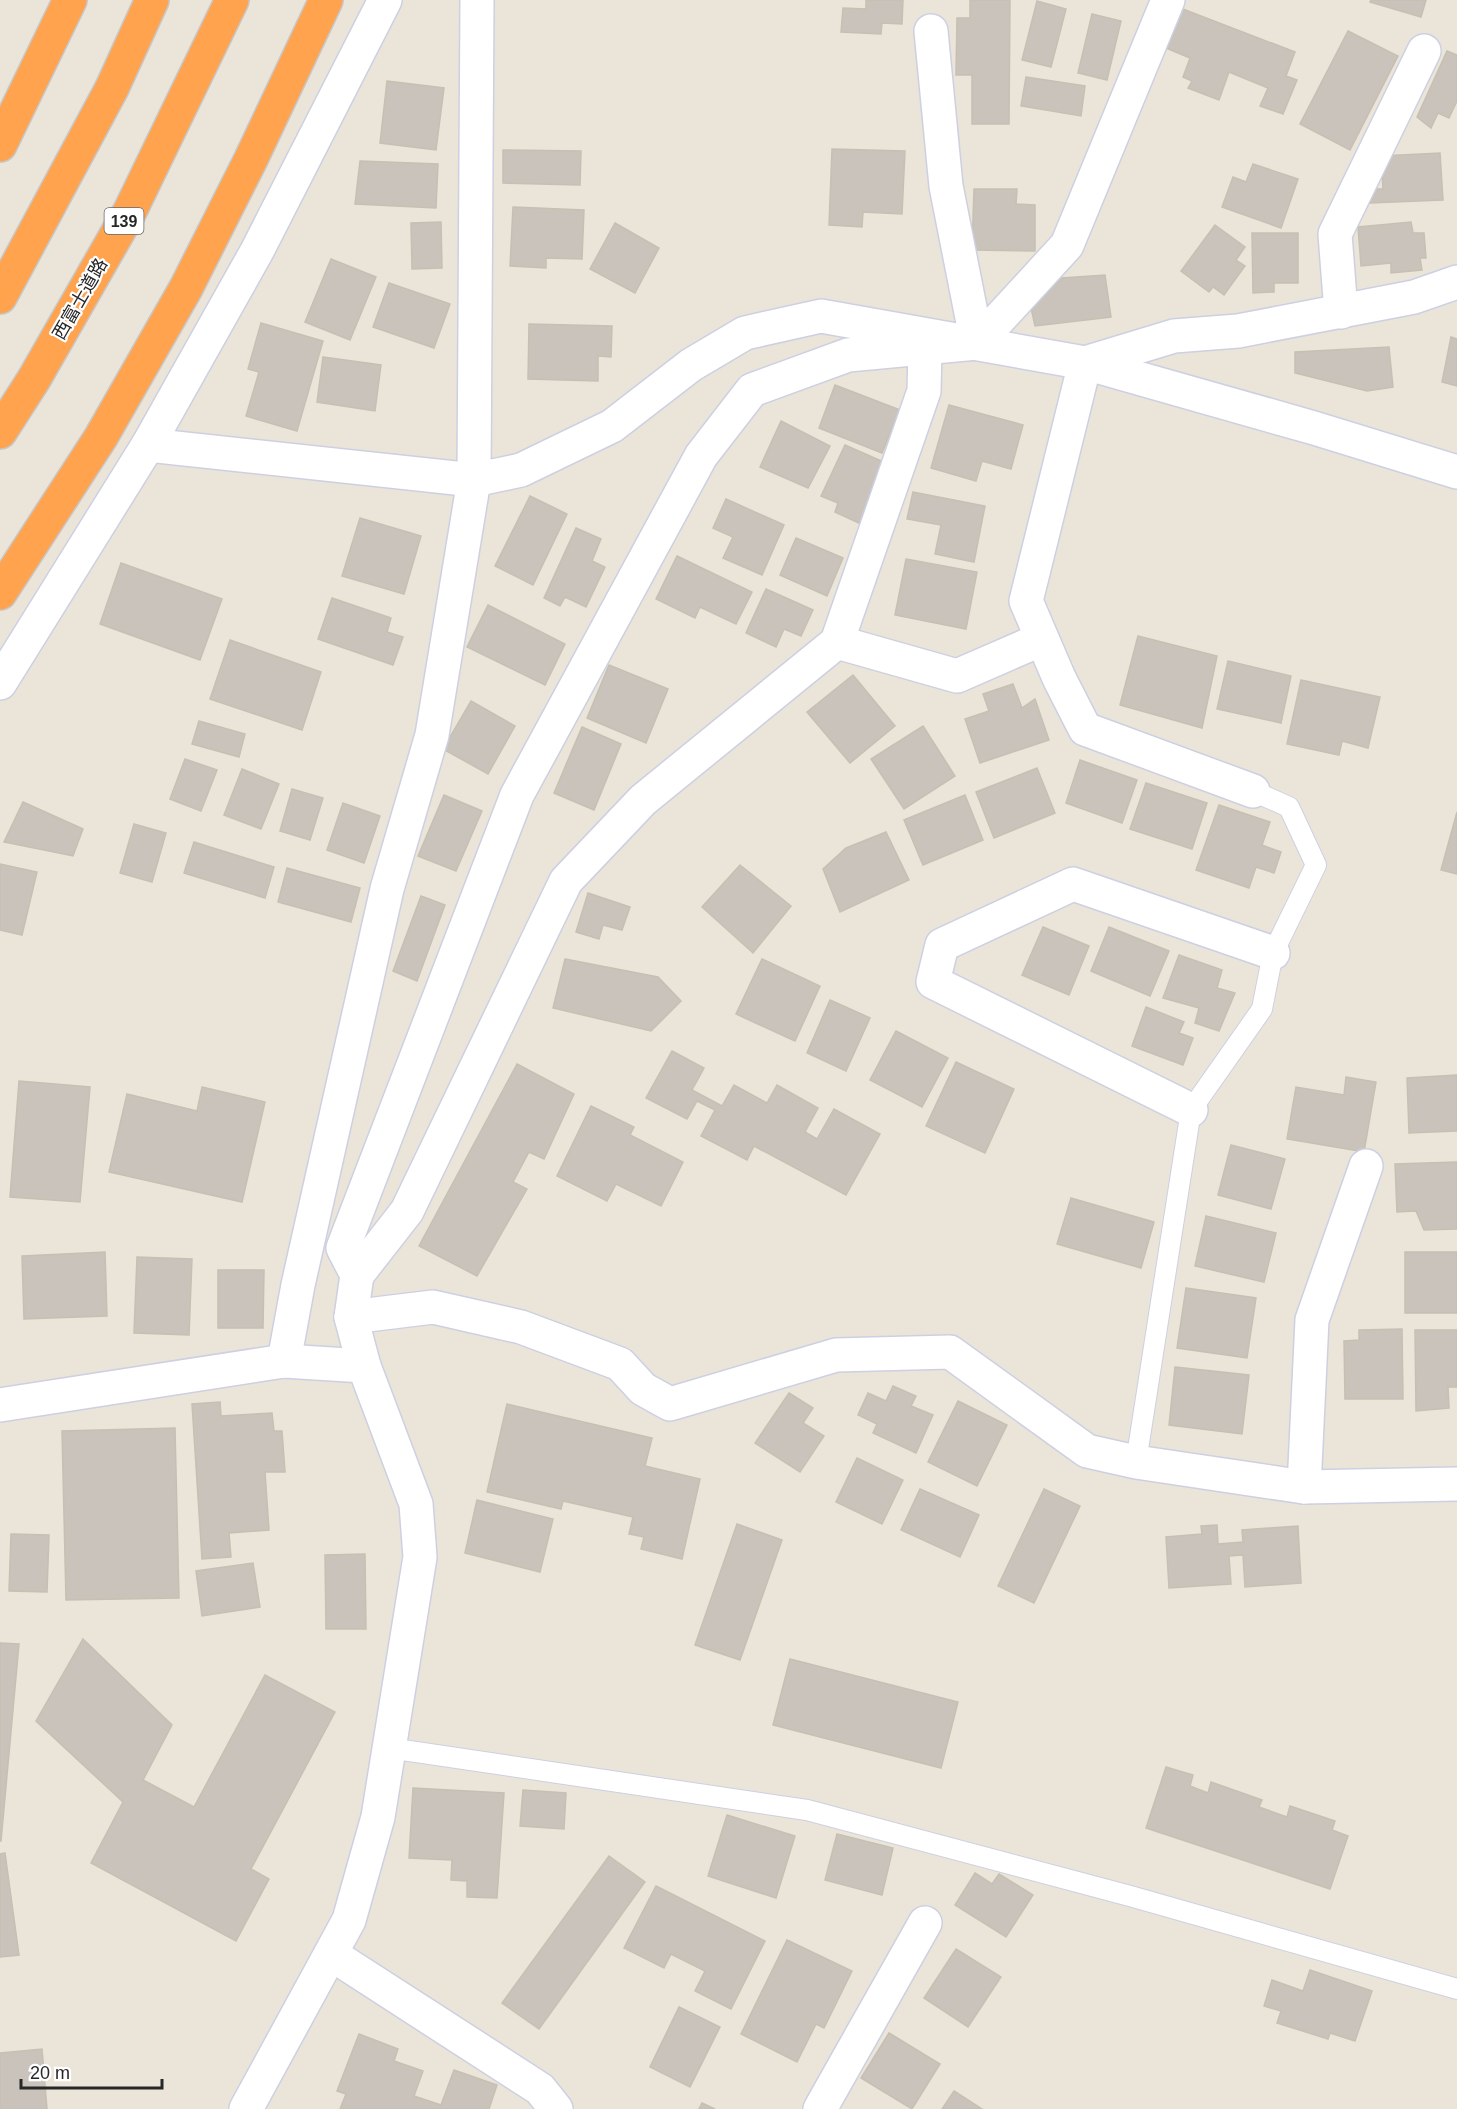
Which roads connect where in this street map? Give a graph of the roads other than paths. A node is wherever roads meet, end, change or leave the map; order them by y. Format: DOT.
graph roads {
  1 [pos="70,0"];
  2 [pos="152,0"];
  3 [pos="232,0"];
  4 [pos="326,0"];
  5 [pos="385,0"];
  6 [pos="477,0"];
  7 [pos="1168,0"];
  8 [pos="931,31"];
  9 [pos="1424,51"];
  10 [pos="3,136"];
  11 [pos="1457,282"];
  12 [pos="0,297"];
  13 [pos="1341,312"];
  14 [pos="977,343"];
  15 [pos="925,348"];
  16 [pos="1085,363"];
  17 [pos="0,432"];
  18 [pos="148,446"];
  19 [pos="1457,472"];
  20 [pos="474,480"];
  21 [pos="0,593"];
  22 [pos="1042,639"];
  23 [pos="837,642"];
  24 [pos="0,683"];
  25 [pos="1252,791"];
  26 [pos="1273,953"];
  27 [pos="1191,1110"];
  28 [pos="1366,1166"];
  29 [pos="357,1275"];
  30 [pos="351,1317"];
  31 [pos="284,1360"];
  32 [pos="364,1366"];
  33 [pos="0,1405"];
  34 [pos="1136,1462"];
  35 [pos="1457,1484"];
  36 [pos="1304,1486"];
  37 [pos="389,1748"];
  38 [pos="926,1923"];
  39 [pos="331,1954"];
  40 [pos="1457,1989"];
  41 [pos="246,2109"];
  42 [pos="556,2109"];
  43 [pos="820,2109"];
  1 -- 10 [label="highway"];
  2 -- 12 [label="highway"];
  3 -- 17 [label="highway, 西富士道路 / 139"];
  4 -- 21 [label="highway"];
  5 -- 18 [label="street"];
  6 -- 20 [label="street"];
  7 -- 14 [label="street"];
  8 -- 14 [label="street"];
  9 -- 13 [label="street"];
  11 -- 13 [label="street"];
  13 -- 16 [label="street"];
  14 -- 15 [label="street"];
  14 -- 16 [label="street"];
  14 -- 20 [label="street"];
  15 -- 23 [label="street"];
  15 -- 29 [label="street"];
  16 -- 19 [label="street"];
  16 -- 22 [label="street"];
  18 -- 20 [label="street"];
  18 -- 24 [label="street"];
  20 -- 31 [label="street"];
  22 -- 23 [label="street"];
  22 -- 25 [label="street"];
  23 -- 29 [label="street"];
  25 -- 26 [label="lane"];
  26 -- 27 [label="lane"];
  26 -- 27 [label="street"];
  27 -- 34 [label="lane"];
  28 -- 36 [label="street"];
  29 -- 30 [label="street"];
  30 -- 32 [label="street"];
  30 -- 34 [label="street"];
  31 -- 32 [label="street"];
  31 -- 33 [label="street"];
  32 -- 37 [label="street"];
  34 -- 36 [label="street"];
  35 -- 36 [label="street"];
  37 -- 39 [label="street"];
  37 -- 40 [label="lane"];
  38 -- 43 [label="street"];
  39 -- 41 [label="street"];
  39 -- 42 [label="street"];
}
